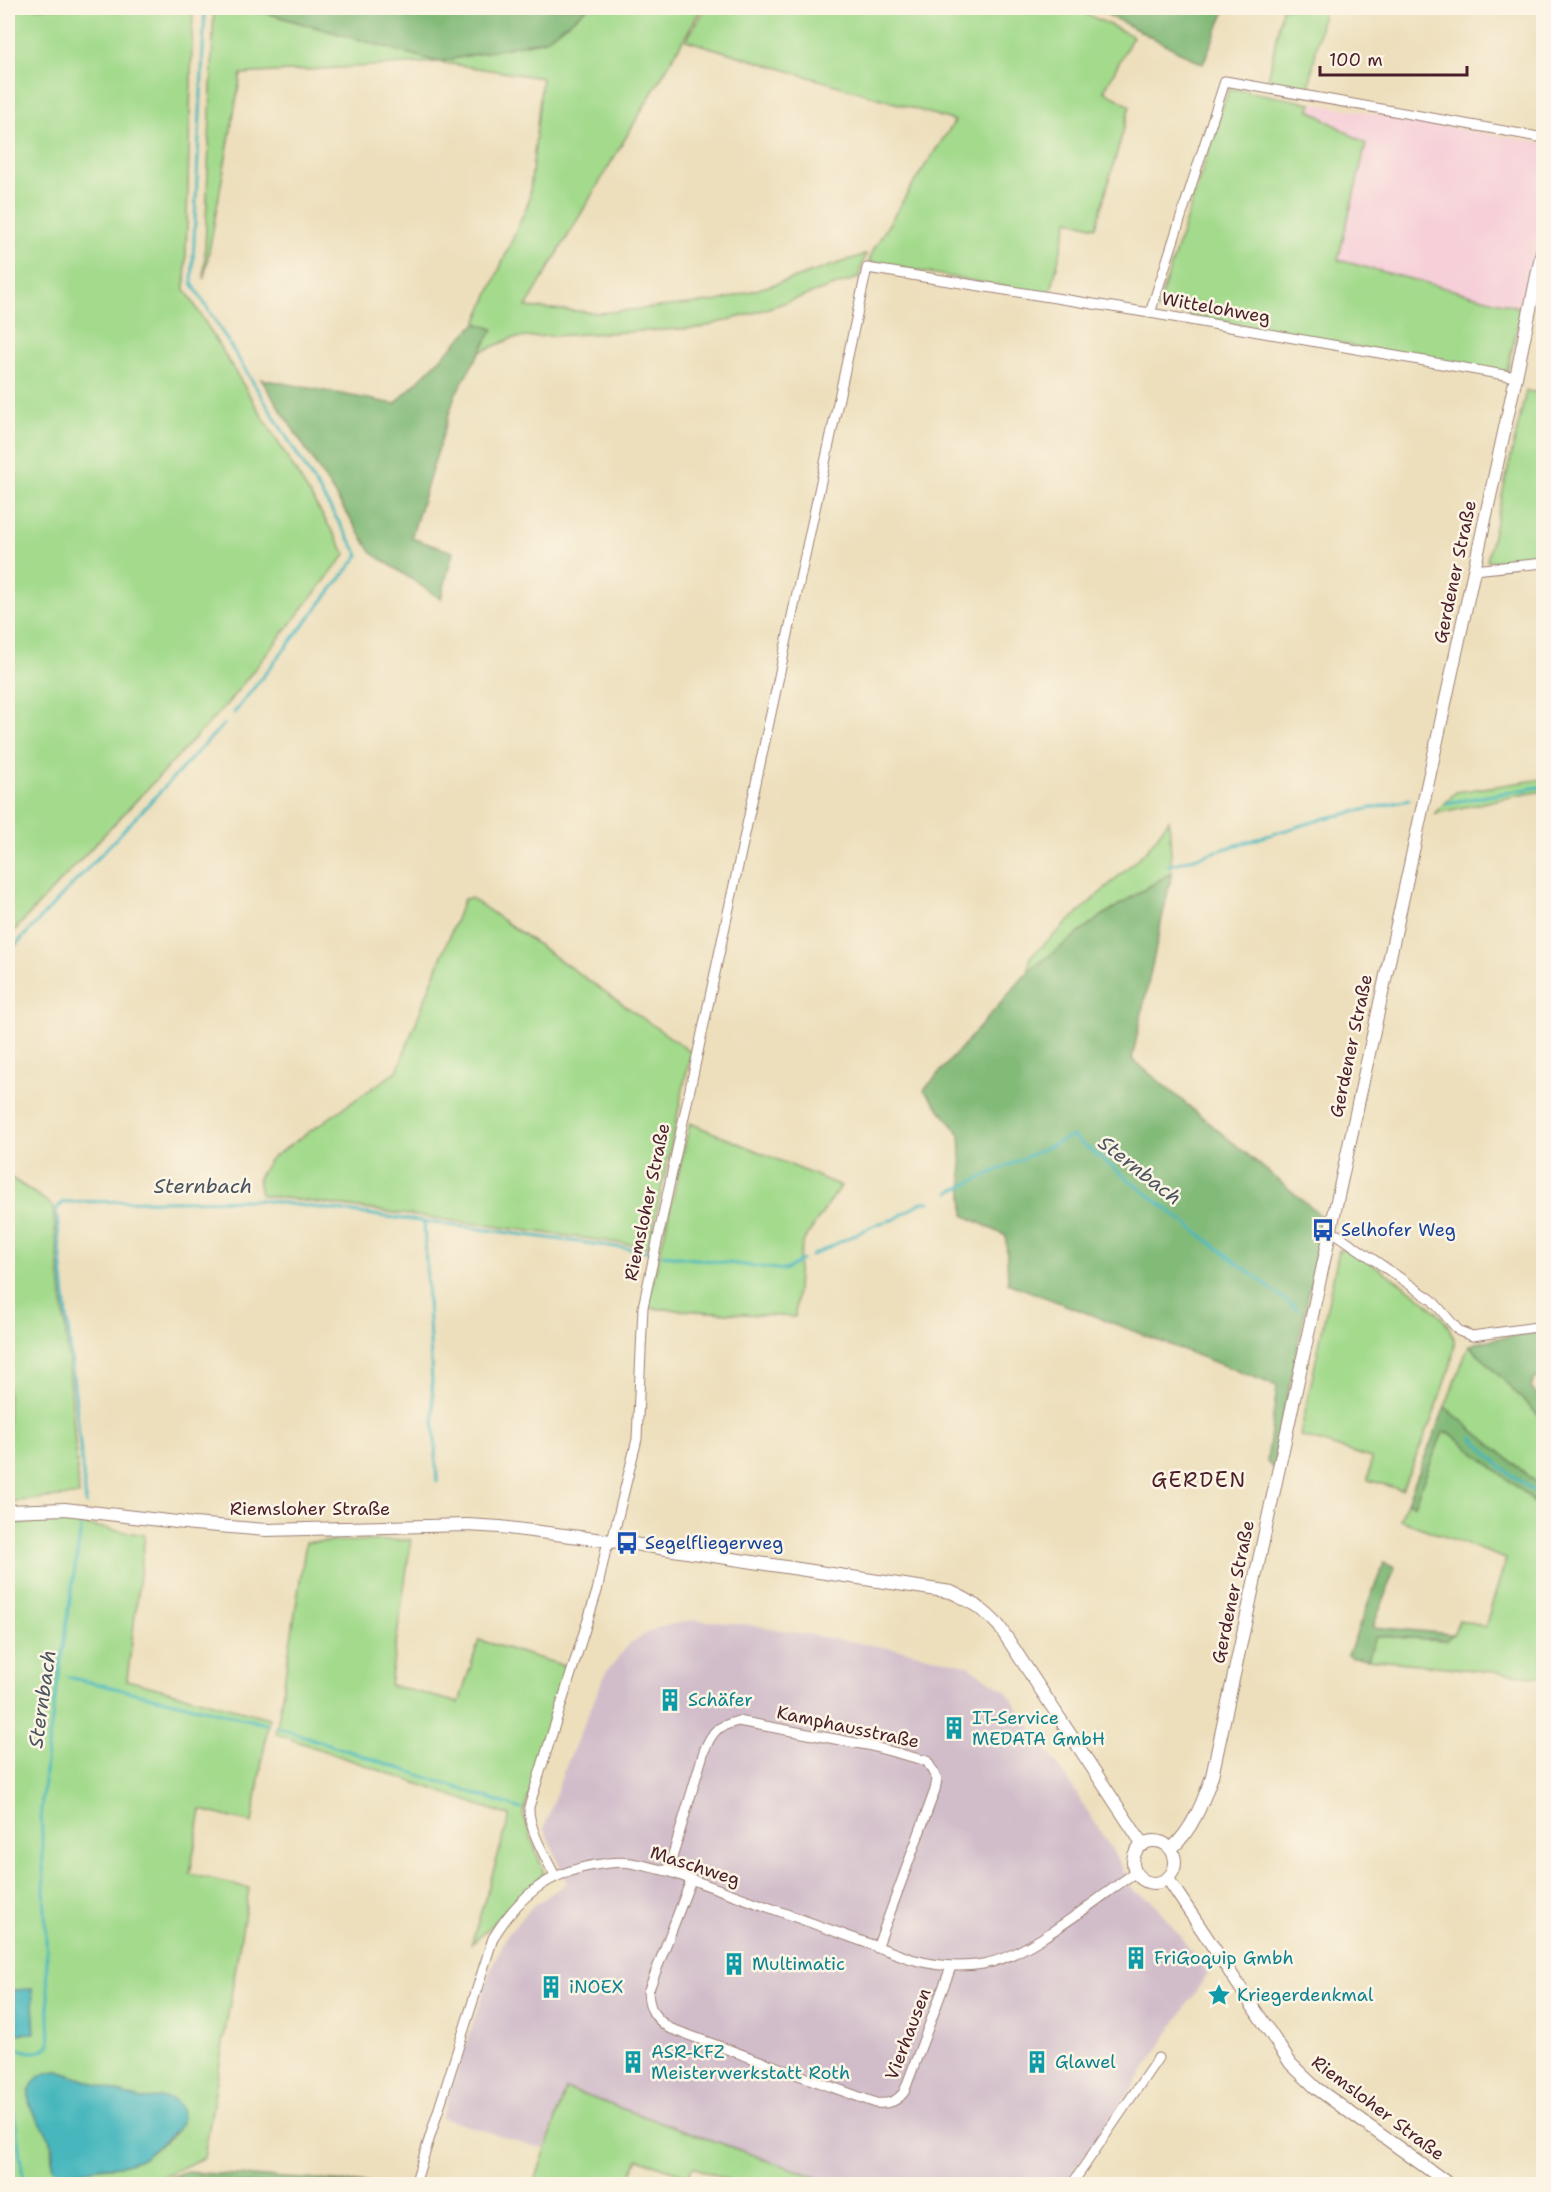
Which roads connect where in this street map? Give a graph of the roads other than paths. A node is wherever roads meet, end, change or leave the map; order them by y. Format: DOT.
graph roads {
  1 [pos="1544,138"];
  2 [pos="1544,242"];
  3 [pos="1150,313"];
  4 [pos="1516,377"];
  5 [pos="1544,563"];
  6 [pos="1474,570"];
  7 [pos="1329,1231"];
  8 [pos="1544,1326"];
  9 [pos="8,1511"];
  10 [pos="612,1541"];
  11 [pos="1143,1845"];
  12 [pos="1171,1849"];
  13 [pos="668,1871"];
  14 [pos="1136,1872"];
  15 [pos="555,1876"];
  16 [pos="1168,1879"];
  17 [pos="691,1880"];
  18 [pos="877,1948"];
  19 [pos="951,1967"];
  20 [pos="1158,2058"];
  21 [pos="415,2184"];
  22 [pos="1072,2184"];
  23 [pos="1449,2184"];
  1 -- 3 [label="street, Wittelohweg"];
  2 -- 4 [label="main road, Gerdener Straße"];
  3 -- 4 [label="street, Wittelohweg"];
  3 -- 10 [label="street, Riemsloher Straße"];
  4 -- 6 [label="main road, Gerdener Straße"];
  5 -- 6 [label="street"];
  6 -- 7 [label="main road, Gerdener Straße"];
  7 -- 8 [label="street"];
  7 -- 12 [label="main road, Gerdener Straße"];
  9 -- 10 [label="main road, Riemsloher Straße"];
  10 -- 11 [label="main road, Riemsloher Straße"];
  10 -- 15 [label="street"];
  11 -- 12 [label="main road"];
  11 -- 14 [label="main road"];
  12 -- 16 [label="main road"];
  13 -- 15 [label="street, Maschweg"];
  13 -- 17 [label="street, Maschweg"];
  13 -- 18 [label="street, Kamphausstraße"];
  14 -- 16 [label="main road"];
  14 -- 19 [label="street, Maschweg"];
  15 -- 21 [label="street, Maschweg"];
  16 -- 23 [label="main road, Riemsloher Straße"];
  17 -- 18 [label="street, Maschweg"];
  17 -- 19 [label="street, Vierhausen"];
  18 -- 19 [label="street, Maschweg"];
  20 -- 22 [label="street"];
}
